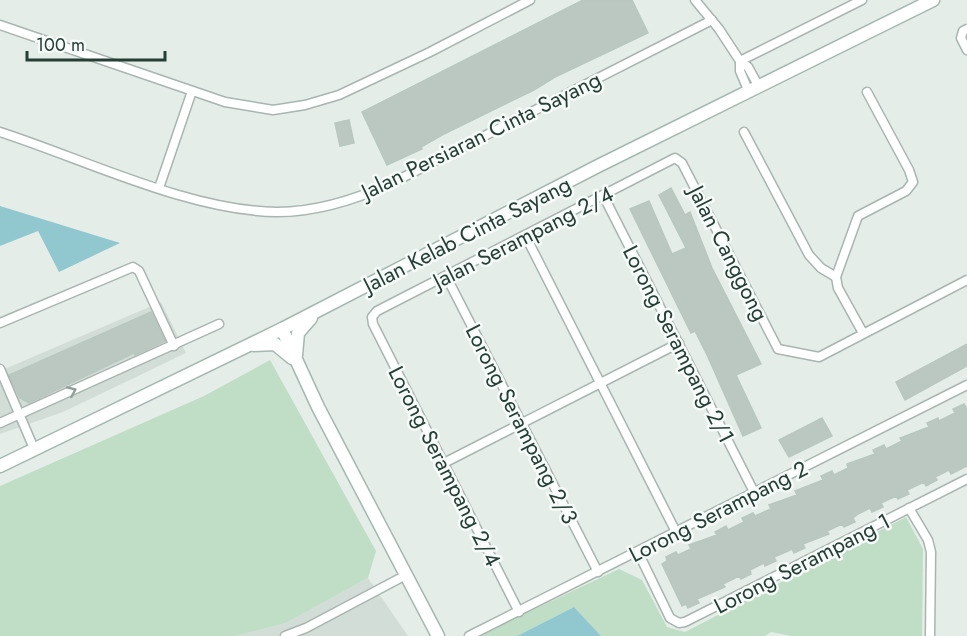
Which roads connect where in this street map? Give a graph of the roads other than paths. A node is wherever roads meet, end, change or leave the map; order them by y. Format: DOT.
graph roads {
  1 [pos="530,0"];
  2 [pos="695,0"];
  3 [pos="862,0"];
  4 [pos="933,0"];
  5 [pos="712,20"];
  6 [pos="0,25"];
  7 [pos="967,29"];
  8 [pos="967,50"];
  9 [pos="740,61"];
  10 [pos="754,89"];
  11 [pos="192,92"];
  12 [pos="867,92"];
  13 [pos="0,132"];
  14 [pos="744,132"];
  15 [pos="678,159"];
  16 [pos="159,188"];
  17 [pos="603,195"];
  18 [pos="525,235"];
  19 [pos="446,276"];
  20 [pos="836,277"];
  21 [pos="967,280"];
  22 [pos="326,305"];
  23 [pos="372,321"];
  24 [pos="0,323"];
  25 [pos="219,324"];
  26 [pos="282,329"];
  27 [pos="863,333"];
  28 [pos="679,343"];
  29 [pos="174,346"];
  30 [pos="243,348"];
  31 [pos="296,360"];
  32 [pos="0,369"];
  33 [pos="600,384"];
  34 [pos="967,385"];
  35 [pos="19,415"];
  36 [pos="0,423"];
  37 [pos="522,424"];
  38 [pos="35,451"];
  39 [pos="444,463"];
  40 [pos="0,466"];
  41 [pos="967,479"];
  42 [pos="754,492"];
  43 [pos="909,508"];
  44 [pos="676,531"];
  45 [pos="638,552"];
  46 [pos="598,572"];
  47 [pos="406,575"];
  48 [pos="519,612"];
  49 [pos="285,636"];
  50 [pos="438,636"];
  51 [pos="469,636"];
  52 [pos="930,636"];
  1 -- 11 [label="street"];
  2 -- 5 [label="street"];
  3 -- 9 [label="street"];
  4 -- 10 [label="main road, Jalan Kelab Cinta Sayang"];
  5 -- 9 [label="street"];
  5 -- 16 [label="street, Jalan Persiaran Cinta Sayang"];
  6 -- 11 [label="street"];
  7 -- 8 [label="street"];
  9 -- 10 [label="street"];
  10 -- 22 [label="main road, Jalan Kelab Cinta Sayang"];
  11 -- 16 [label="street"];
  12 -- 20 [label="street"];
  13 -- 16 [label="street, Jalan Persiaran Cinta Sayang"];
  14 -- 20 [label="street"];
  15 -- 17 [label="street, Jalan Serampang 2/4"];
  15 -- 27 [label="street, Jalan Canggong"];
  17 -- 18 [label="street, Jalan Serampang 2/4"];
  17 -- 28 [label="street, Lorong Serampang 2/1"];
  18 -- 19 [label="street, Jalan Serampang 2/4"];
  18 -- 33 [label="street"];
  19 -- 23 [label="street, Jalan Serampang 2/4"];
  19 -- 37 [label="street, Lorong Serampang 2/3"];
  20 -- 27 [label="street"];
  21 -- 27 [label="street"];
  22 -- 26 [label="main road, Jalan Kelab Cinta Sayang"];
  22 -- 31 [label="main road"];
  23 -- 39 [label="street, Lorong Serampang 2/4"];
  24 -- 29 [label="street"];
  25 -- 29 [label="street"];
  26 -- 30 [label="main road, Jalan Kelab Cinta Sayang"];
  26 -- 31 [label="main road"];
  28 -- 33 [label="street"];
  28 -- 42 [label="street, Lorong Serampang 2/1"];
  35 -- 29 [label="street, one-way"];
  30 -- 31 [label="main road"];
  30 -- 38 [label="main road, Jalan Kelab Cinta Sayang"];
  31 -- 47 [label="main road"];
  32 -- 35 [label="street"];
  33 -- 37 [label="street"];
  33 -- 44 [label="street"];
  34 -- 42 [label="street, Lorong Serampang 2"];
  35 -- 36 [label="street"];
  35 -- 38 [label="street"];
  37 -- 39 [label="street"];
  37 -- 46 [label="street, Lorong Serampang 2/3"];
  38 -- 40 [label="main road, Jalan Kelab Cinta Sayang"];
  39 -- 48 [label="street, Lorong Serampang 2/4"];
  41 -- 43 [label="street, Lorong Serampang 1"];
  42 -- 44 [label="street, Lorong Serampang 2"];
  43 -- 45 [label="street, Lorong Serampang 1"];
  43 -- 52 [label="street"];
  44 -- 45 [label="street, Lorong Serampang 2"];
  45 -- 46 [label="street, Lorong Serampang 2"];
  46 -- 48 [label="street, Lorong Serampang 2"];
  47 -- 49 [label="street"];
  47 -- 50 [label="main road"];
  48 -- 51 [label="street, Lorong Serampang 2"];
}
